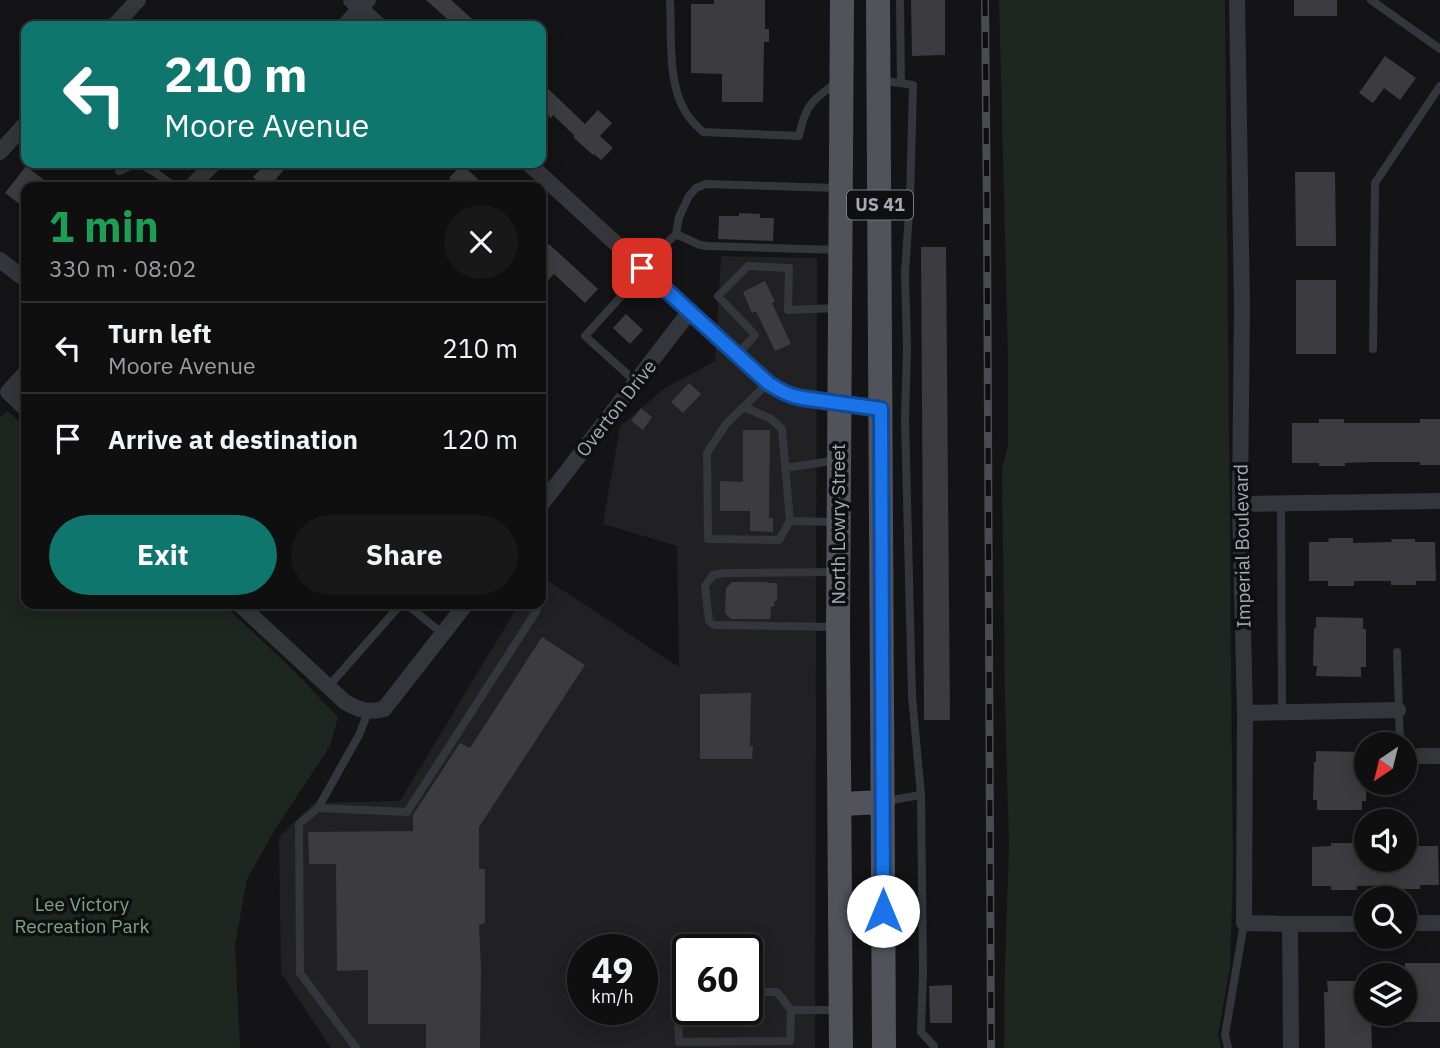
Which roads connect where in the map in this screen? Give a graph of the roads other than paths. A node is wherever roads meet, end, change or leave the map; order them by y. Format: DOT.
graph roads {
  1 [pos="138,0"];
  2 [pos="670,0"];
  3 [pos="842,0"];
  4 [pos="900,0"];
  5 [pos="1237,0"];
  6 [pos="1371,0"];
  7 [pos="360,3"];
  8 [pos="885,15"];
  9 [pos="119,21"];
  10 [pos="347,21"];
  11 [pos="376,21"];
  12 [pos="1440,49"];
  13 [pos="842,79"];
  14 [pos="890,82"];
  15 [pos="1440,86"];
  16 [pos="21,129"];
  17 [pos="0,152"];
  18 [pos="127,168"];
  19 [pos="147,168"];
  20 [pos="209,168"];
  21 [pos="533,168"];
  22 [pos="119,172"];
  23 [pos="168,182"];
  24 [pos="196,182"];
  25 [pos="840,188"];
  26 [pos="880,195"];
  27 [pos="910,199"];
  28 [pos="676,234"];
  29 [pos="840,250"];
  30 [pos="0,260"];
  31 [pos="644,269"];
  32 [pos="21,276"];
  33 [pos="839,308"];
  34 [pos="690,311"];
  35 [pos="1373,349"];
  36 [pos="737,355"];
  37 [pos="21,378"];
  38 [pos="636,382"];
  39 [pos="768,383"];
  40 [pos="838,402"];
  41 [pos="21,404"];
  42 [pos="744,407"];
  43 [pos="881,409"];
  44 [pos="838,460"];
  45 [pos="785,468"];
  46 [pos="546,499"];
  47 [pos="1440,501"];
  48 [pos="1281,503"];
  49 [pos="1240,504"];
  50 [pos="790,521"];
  51 [pos="839,522"];
  52 [pos="839,572"];
  53 [pos="244,609"];
  54 [pos="397,609"];
  55 [pos="413,609"];
  56 [pos="462,609"];
  57 [pos="537,610"];
  58 [pos="838,628"];
  59 [pos="443,635"];
  60 [pos="1396,652"];
  61 [pos="328,687"];
  62 [pos="1398,710"];
  63 [pos="368,712"];
  64 [pos="1282,712"];
  65 [pos="1245,713"];
  66 [pos="1399,732"];
  67 [pos="1420,756"];
  68 [pos="1440,756"];
  69 [pos="921,795"];
  70 [pos="883,802"];
  71 [pos="840,804"];
  72 [pos="318,808"];
  73 [pos="1244,923"];
  74 [pos="1417,923"];
  75 [pos="1440,923"];
  76 [pos="1290,924"];
  77 [pos="1354,924"];
  78 [pos="763,992"];
  79 [pos="791,1010"];
  80 [pos="841,1010"];
  81 [pos="678,1025"];
  82 [pos="356,1048"];
  83 [pos="841,1048"];
  84 [pos="884,1048"];
  85 [pos="933,1048"];
  86 [pos="1228,1048"];
  87 [pos="1291,1048"];
  1 -- 9 [label="street"];
  2 -- 13 [label="lane"];
  3 -- 13 [label="main road, North Lowry Street / US 41"];
  4 -- 8 [label="lane"];
  5 -- 49 [label="street, Imperial Boulevard"];
  6 -- 12 [label="lane"];
  7 -- 10 [label="street"];
  7 -- 11 [label="street"];
  8 -- 14 [label="main road, US 41"];
  13 -- 14 [label="main road"];
  13 -- 25 [label="main road, North Lowry Street / US 41"];
  14 -- 26 [label="main road, US 41"];
  14 -- 27 [label="lane"];
  15 -- 35 [label="lane"];
  16 -- 17 [label="street"];
  18 -- 22 [label="lane"];
  19 -- 23 [label="lane"];
  20 -- 24 [label="street"];
  21 -- 31 [label="street"];
  25 -- 28 [label="lane"];
  25 -- 29 [label="main road, North Lowry Street / US 41"];
  26 -- 27 [label="lane"];
  26 -- 43 [label="main road, US 41"];
  27 -- 69 [label="lane"];
  28 -- 29 [label="lane"];
  28 -- 31 [label="lane"];
  29 -- 33 [label="main road, North Lowry Street / US 41"];
  30 -- 32 [label="street"];
  31 -- 34 [label="street"];
  31 -- 38 [label="lane"];
  33 -- 36 [label="lane"];
  33 -- 40 [label="main road, North Lowry Street / US 41"];
  34 -- 36 [label="street"];
  34 -- 38 [label="street, Overton Drive"];
  36 -- 39 [label="street"];
  37 -- 41 [label="street"];
  38 -- 46 [label="street, Overton Drive"];
  39 -- 40 [label="street"];
  39 -- 42 [label="lane"];
  40 -- 43 [label="street"];
  40 -- 44 [label="main road, North Lowry Street / US 41"];
  42 -- 45 [label="lane"];
  42 -- 50 [label="lane"];
  43 -- 70 [label="main road, US 41"];
  44 -- 45 [label="lane"];
  44 -- 51 [label="main road, North Lowry Street / US 41"];
  45 -- 50 [label="lane"];
  47 -- 48 [label="street"];
  48 -- 49 [label="street"];
  48 -- 64 [label="lane"];
  49 -- 65 [label="street, Imperial Boulevard"];
  50 -- 51 [label="lane"];
  51 -- 52 [label="main road, North Lowry Street / US 41"];
  52 -- 58 [label="main road, North Lowry Street / US 41"];
  52 -- 58 [label="lane"];
  53 -- 61 [label="street"];
  54 -- 61 [label="lane"];
  55 -- 59 [label="lane"];
  56 -- 59 [label="street"];
  57 -- 72 [label="lane"];
  58 -- 71 [label="main road, North Lowry Street / US 41"];
  59 -- 63 [label="street"];
  60 -- 62 [label="lane"];
  61 -- 63 [label="street"];
  62 -- 64 [label="street"];
  62 -- 66 [label="lane"];
  63 -- 72 [label="lane"];
  64 -- 65 [label="street"];
  65 -- 73 [label="street, Imperial Boulevard"];
  67 -- 68 [label="street"];
  69 -- 70 [label="lane"];
  69 -- 85 [label="lane"];
  70 -- 71 [label="main road"];
  70 -- 84 [label="main road, US 41"];
  71 -- 80 [label="main road, North Lowry Street / US 41"];
  72 -- 82 [label="lane"];
  73 -- 76 [label="street"];
  73 -- 86 [label="lane"];
  74 -- 75 [label="street"];
  76 -- 77 [label="street"];
  76 -- 87 [label="street"];
  78 -- 79 [label="lane"];
  79 -- 80 [label="lane"];
  79 -- 81 [label="lane"];
  80 -- 83 [label="main road, North Lowry Street / US 41"];
}
